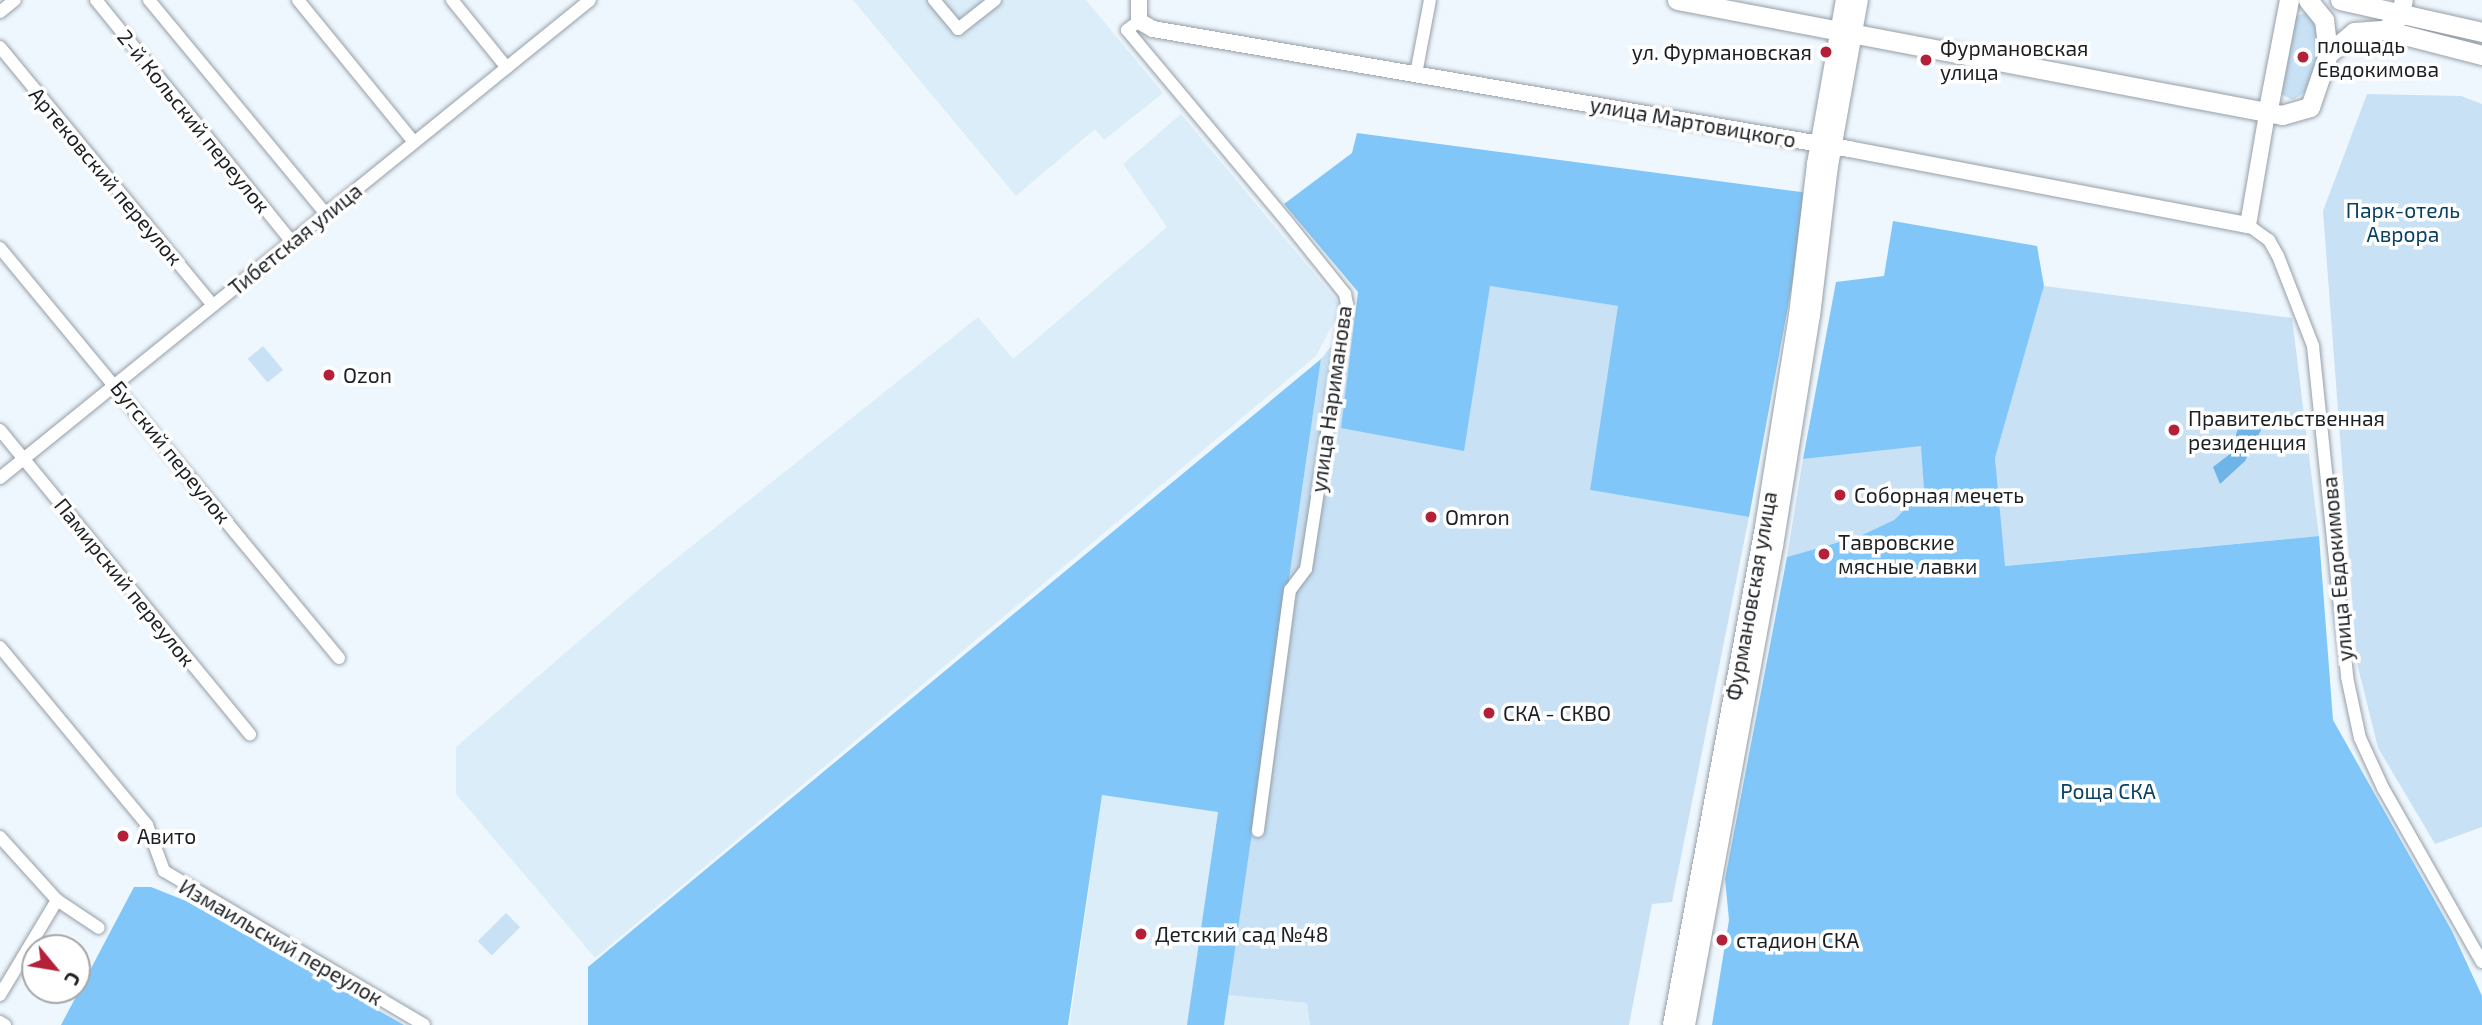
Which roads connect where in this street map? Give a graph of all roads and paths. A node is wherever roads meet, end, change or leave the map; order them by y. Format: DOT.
graph roads {
  1 [pos="15,0"];
  2 [pos="96,0"];
  3 [pos="149,0"];
  4 [pos="298,0"];
  5 [pos="452,0"];
  6 [pos="590,0"];
  7 [pos="934,0"];
  8 [pos="995,0"];
  9 [pos="1139,0"];
  10 [pos="1430,0"];
  11 [pos="1677,0"];
  12 [pos="1846,0"];
  13 [pos="1859,0"];
  14 [pos="2289,0"];
  15 [pos="2308,0"];
  16 [pos="2344,0"];
  17 [pos="0,12"];
  18 [pos="2398,20"];
  19 [pos="1139,21"];
  20 [pos="2482,32"];
  21 [pos="1846,34"];
  22 [pos="0,47"];
  23 [pos="2328,54"];
  24 [pos="2482,55"];
  25 [pos="507,68"];
  26 [pos="1416,74"];
  27 [pos="2267,114"];
  28 [pos="414,142"];
  29 [pos="1826,146"];
  30 [pos="326,214"];
  31 [pos="2248,225"];
  32 [pos="292,242"];
  33 [pos="0,248"];
  34 [pos="213,305"];
  35 [pos="116,383"];
  36 [pos="0,430"];
  37 [pos="23,459"];
  38 [pos="0,478"];
  39 [pos="0,647"];
  40 [pos="339,658"];
  41 [pos="250,734"];
  42 [pos="1258,831"];
  43 [pos="0,837"];
  44 [pos="57,900"];
  45 [pos="99,928"];
  46 [pos="2482,962"];
  47 [pos="1,992"];
  48 [pos="0,1022"];
  49 [pos="5,1025"];
  50 [pos="424,1025"];
  51 [pos="1672,1025"];
  52 [pos="1686,1025"];
  1 -- 17 [label="street"];
  2 -- 32 [label="street, 2-й Кольский переулок"];
  3 -- 30 [label="street"];
  4 -- 28 [label="street"];
  5 -- 25 [label="street"];
  6 -- 25 [label="street, Тибетская улица"];
  7 -- 8 [label="street"];
  9 -- 19 [label="street, улица Нариманова"];
  10 -- 26 [label="street"];
  11 -- 21 [label="main road"];
  12 -- 21 [label="main road, Фурмановская улица"];
  13 -- 21 [label="main road, Фурмановская улица"];
  14 -- 27 [label="main road"];
  15 -- 23 [label="main road"];
  16 -- 18 [label="main road"];
  18 -- 20 [label="main road"];
  18 -- 23 [label="main road"];
  18 -- 24 [label="main road"];
  19 -- 26 [label="street, улица Мартовицкого"];
  19 -- 42 [label="street, улица Нариманова"];
  21 -- 27 [label="main road"];
  21 -- 29 [label="main road, Фурмановская улица"];
  22 -- 34 [label="street, Артековский переулок"];
  23 -- 27 [label="main road"];
  25 -- 28 [label="street, Тибетская улица"];
  26 -- 29 [label="street, улица Мартовицкого"];
  27 -- 31 [label="street"];
  28 -- 30 [label="street, Тибетская улица"];
  29 -- 31 [label="street, улица Мартовицкого"];
  29 -- 51 [label="main road, Фурмановская улица"];
  29 -- 52 [label="main road, Фурмановская улица"];
  30 -- 32 [label="street, Тибетская улица"];
  31 -- 46 [label="street, улица Евдокимова"];
  32 -- 34 [label="street, Тибетская улица"];
  33 -- 35 [label="street, Бугский переулок"];
  34 -- 35 [label="street, Тибетская улица"];
  35 -- 37 [label="street, Тибетская улица"];
  35 -- 40 [label="street, Бугский переулок"];
  36 -- 37 [label="street, Памирский переулок"];
  37 -- 38 [label="street, Тибетская улица"];
  37 -- 41 [label="street, Памирский переулок"];
  39 -- 50 [label="street, Измаильский переулок"];
  43 -- 44 [label="street"];
  44 -- 45 [label="street"];
  44 -- 47 [label="street"];
  48 -- 49 [label="street"];
}
